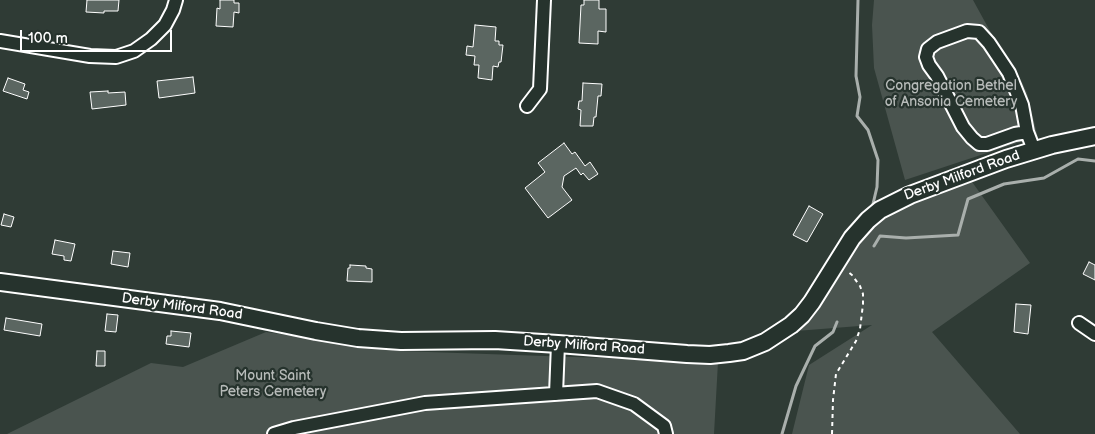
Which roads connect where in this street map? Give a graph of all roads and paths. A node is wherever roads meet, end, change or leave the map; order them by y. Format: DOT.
graph roads {
  1 [pos="176,0"];
  2 [pos="544,0"];
  3 [pos="0,41"];
  4 [pos="527,106"];
  5 [pos="1027,132"];
  6 [pos="1095,136"];
  7 [pos="1034,150"];
  8 [pos="835,263"];
  9 [pos="0,282"];
  10 [pos="1078,323"];
  11 [pos="1095,334"];
  12 [pos="558,344"];
  13 [pos="556,394"];
  14 [pos="296,431"];
  15 [pos="274,434"];
  16 [pos="666,434"];
  17 [pos="832,434"];
  1 -- 3 [label="street"];
  2 -- 4 [label="street"];
  5 -- 5 [label="street"];
  5 -- 7 [label="street"];
  6 -- 7 [label="main road, Derby Milford Road"];
  7 -- 8 [label="main road, Derby Milford Road"];
  8 -- 12 [label="main road, Derby Milford Road"];
  8 -- 17 [label="path"];
  9 -- 12 [label="main road, Derby Milford Road"];
  10 -- 11 [label="street"];
  12 -- 13 [label="street"];
  13 -- 14 [label="street"];
  13 -- 16 [label="street"];
  14 -- 15 [label="street"];
}
